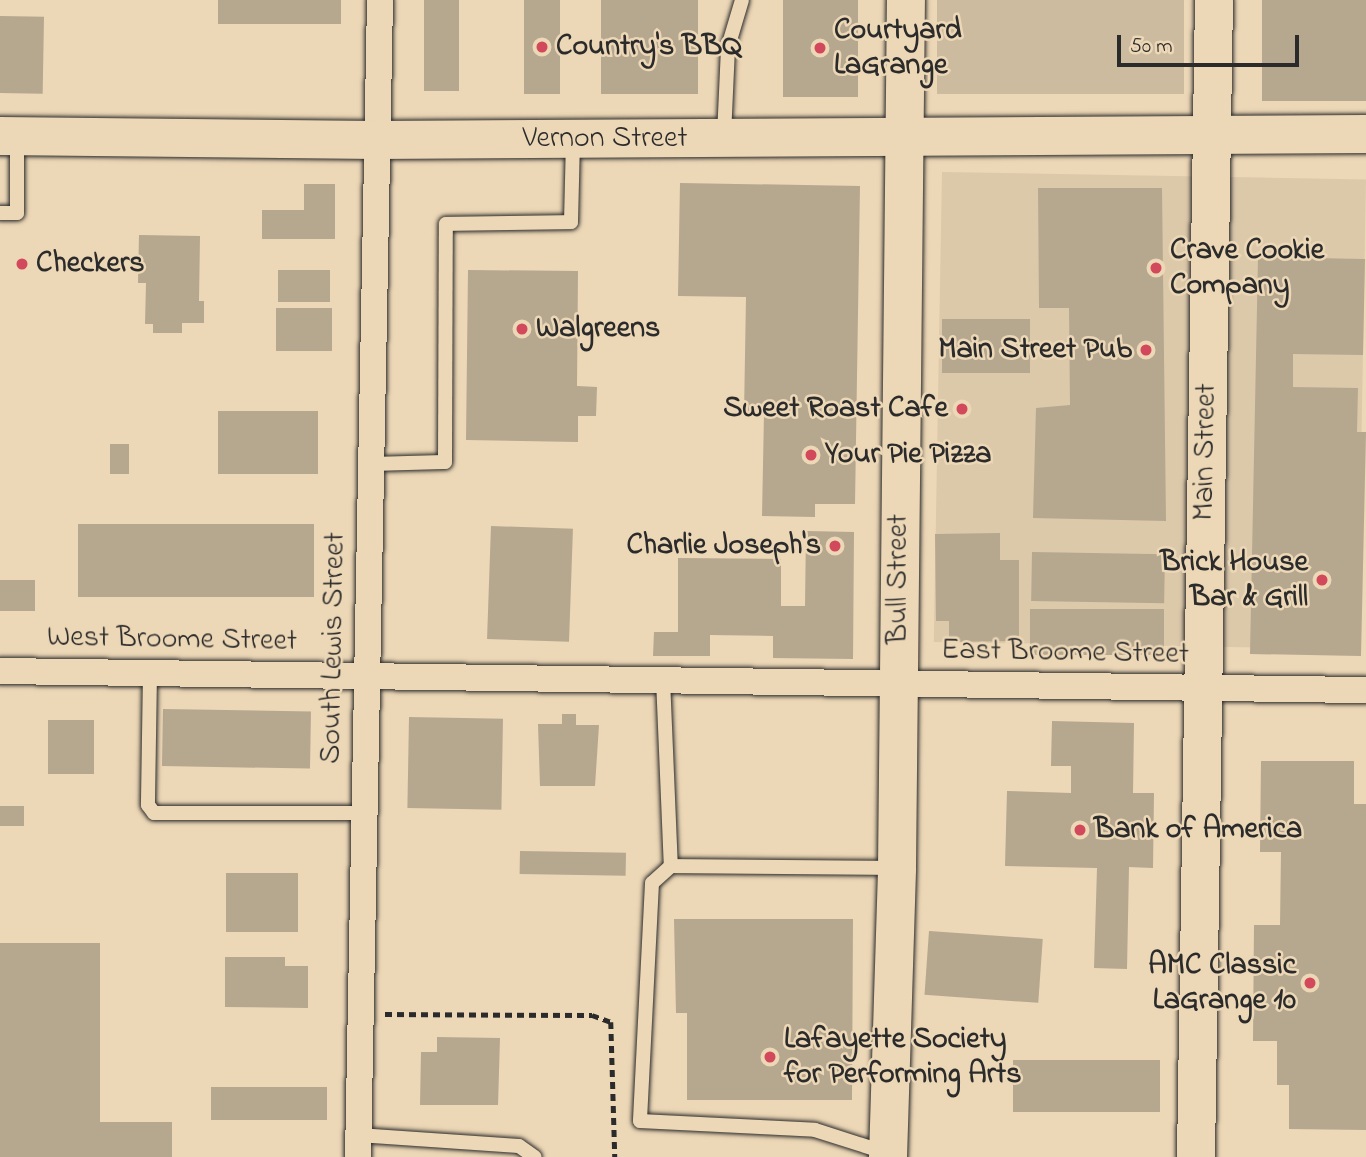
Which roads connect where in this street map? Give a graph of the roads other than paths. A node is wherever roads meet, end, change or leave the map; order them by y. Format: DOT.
graph roads {
  1 [pos="380,0"];
  2 [pos="742,0"];
  3 [pos="906,0"];
  4 [pos="1214,0"];
  5 [pos="1210,133"];
  6 [pos="1366,134"];
  7 [pos="9,136"];
  8 [pos="903,137"];
  9 [pos="724,138"];
  10 [pos="573,139"];
  11 [pos="376,140"];
  12 [pos="0,213"];
  13 [pos="370,464"];
  14 [pos="0,671"];
  15 [pos="149,673"];
  16 [pos="367,676"];
  17 [pos="511,677"];
  18 [pos="663,680"];
  19 [pos="899,683"];
  20 [pos="1202,688"];
  21 [pos="1366,690"];
  22 [pos="364,813"];
  23 [pos="671,866"];
  24 [pos="897,868"];
  25 [pos="355,1151"];
  26 [pos="888,1155"];
  27 [pos="535,1157"];
  28 [pos="1196,1157"];
  1 -- 11 [label="street, South Lewis Street"];
  2 -- 9 [label="lane"];
  3 -- 8 [label="street, Bull Street"];
  4 -- 5 [label="street, Main Street"];
  5 -- 6 [label="street, Vernon Street"];
  5 -- 8 [label="street, Vernon Street"];
  5 -- 20 [label="street, Main Street"];
  7 -- 11 [label="street, Vernon Street"];
  7 -- 12 [label="lane"];
  8 -- 9 [label="street, Vernon Street"];
  8 -- 19 [label="street, Bull Street"];
  9 -- 10 [label="street, Vernon Street"];
  10 -- 11 [label="street, Vernon Street"];
  10 -- 13 [label="lane"];
  11 -- 13 [label="street, South Lewis Street"];
  13 -- 16 [label="street, South Lewis Street"];
  14 -- 15 [label="street, West Broome Street"];
  15 -- 16 [label="street, West Broome Street"];
  15 -- 22 [label="lane"];
  16 -- 17 [label="street, West Broome Street"];
  16 -- 22 [label="street, South Lewis Street"];
  17 -- 18 [label="street, East Broome Street"];
  18 -- 19 [label="street, East Broome Street"];
  18 -- 23 [label="lane"];
  19 -- 20 [label="street, East Broome Street"];
  19 -- 24 [label="street, Bull Street"];
  20 -- 21 [label="street, East Broome Street"];
  20 -- 28 [label="street, Main Street"];
  22 -- 25 [label="street, South Lewis Street"];
  23 -- 24 [label="lane"];
  23 -- 26 [label="lane"];
  24 -- 26 [label="street, Bull Street"];
  25 -- 27 [label="lane"];
}
